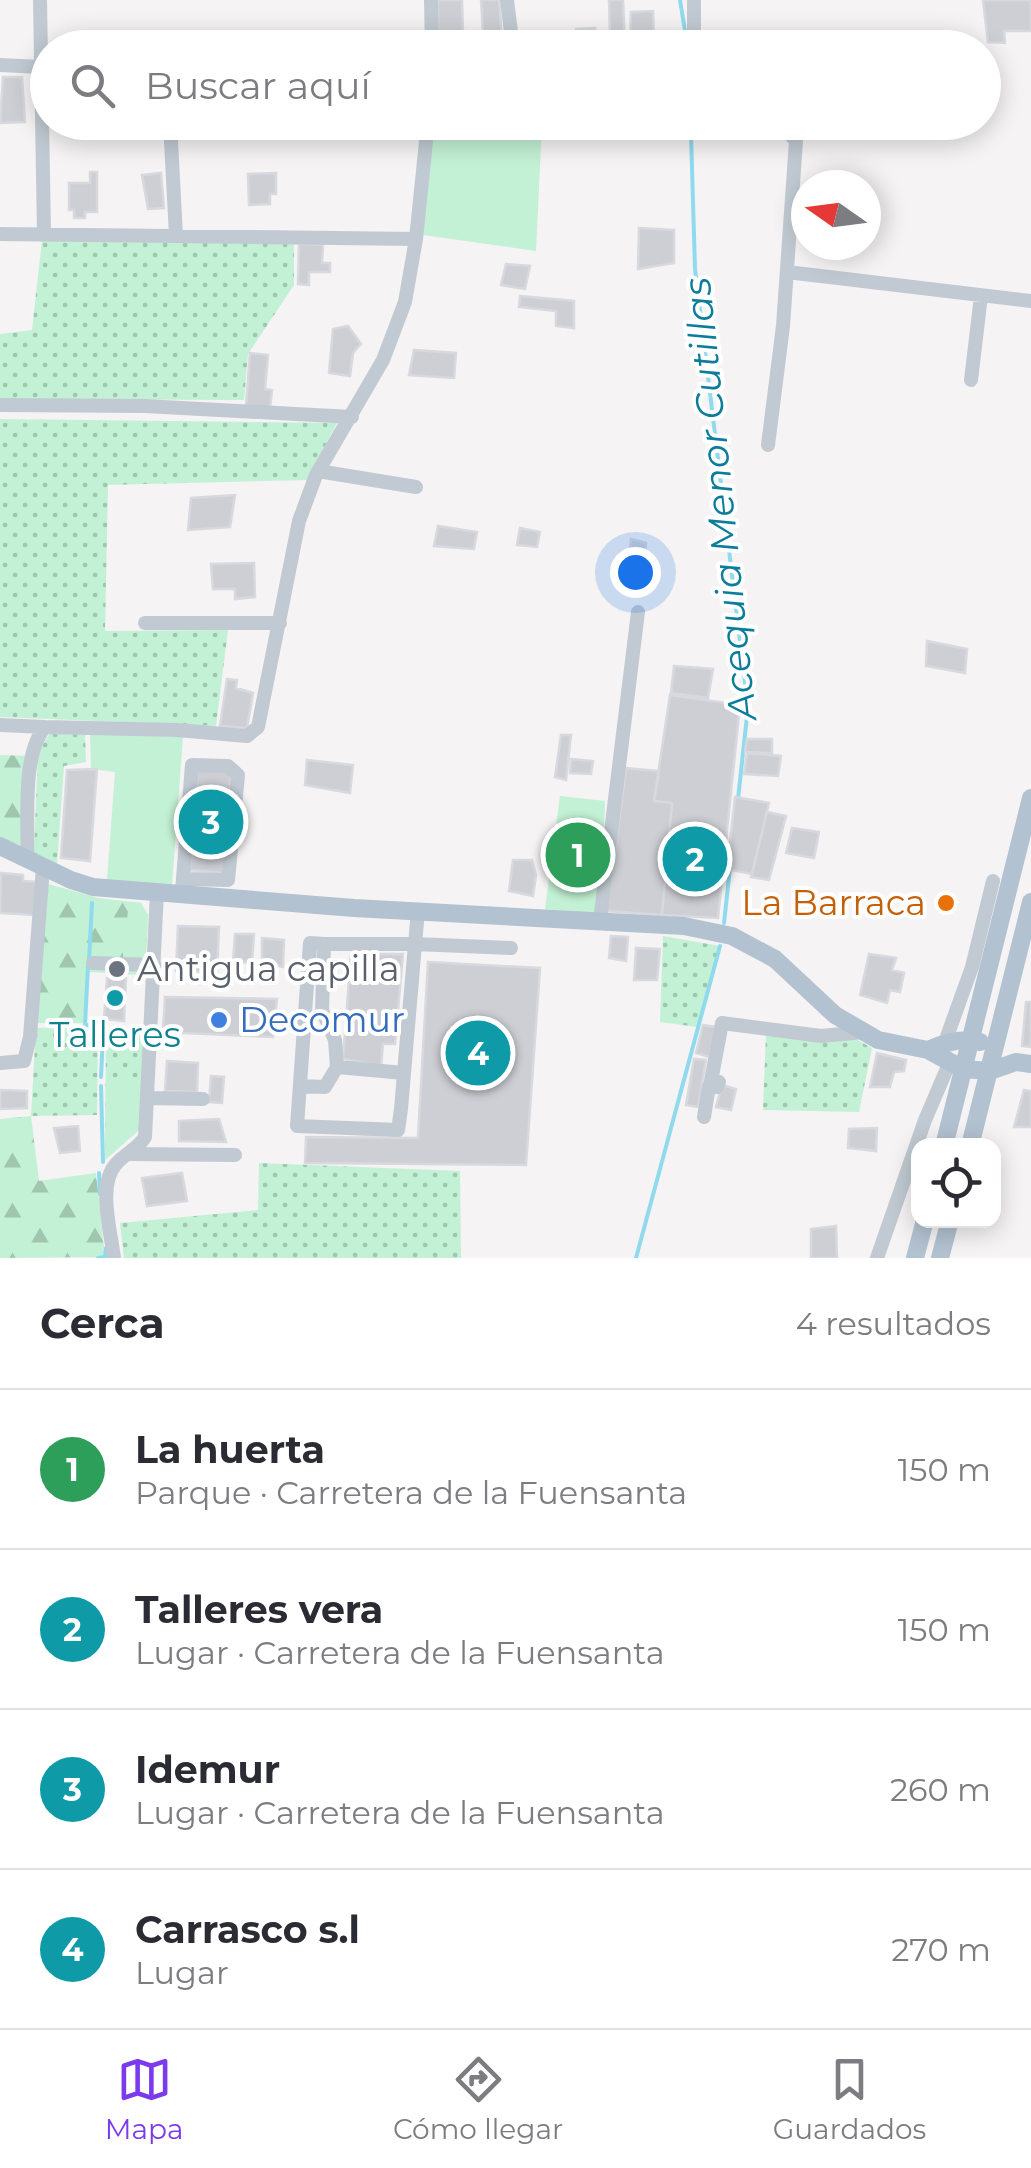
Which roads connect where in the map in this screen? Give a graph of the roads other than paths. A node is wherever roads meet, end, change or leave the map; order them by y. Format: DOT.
graph roads {
  1 [pos="40,0"];
  2 [pos="431,0"];
  3 [pos="507,0"];
  4 [pos="694,0"];
  5 [pos="40,30"];
  6 [pos="432,30"];
  7 [pos="510,30"];
  8 [pos="694,30"];
  9 [pos="0,64"];
  10 [pos="30,66"];
  11 [pos="42,140"];
  12 [pos="171,140"];
  13 [pos="426,140"];
  14 [pos="795,140"];
  15 [pos="0,234"];
  16 [pos="44,234"];
  17 [pos="176,236"];
  18 [pos="416,239"];
  19 [pos="787,272"];
  20 [pos="981,296"];
  21 [pos="1031,301"];
  22 [pos="971,380"];
  23 [pos="0,405"];
  24 [pos="352,416"];
  25 [pos="768,445"];
  26 [pos="318,471"];
  27 [pos="416,487"];
  28 [pos="638,612"];
  29 [pos="144,623"];
  30 [pos="280,623"];
  31 [pos="0,724"];
  32 [pos="46,726"];
  33 [pos="1031,798"];
  34 [pos="0,846"];
  35 [pos="35,864"];
  36 [pos="993,882"];
  37 [pos="183,886"];
  38 [pos="157,892"];
  39 [pos="1031,902"];
  40 [pos="418,911"];
  41 [pos="600,921"];
  42 [pos="324,944"];
  43 [pos="415,944"];
  44 [pos="511,948"];
  45 [pos="414,962"];
  46 [pos="93,963"];
  47 [pos="155,965"];
  48 [pos="864,1032"];
  49 [pos="971,1039"];
  50 [pos="936,1046"];
  51 [pos="996,1046"];
  52 [pos="0,1063"];
  53 [pos="1024,1063"];
  54 [pos="956,1066"];
  55 [pos="337,1067"];
  56 [pos="990,1071"];
  57 [pos="300,1086"];
  58 [pos="148,1098"];
  59 [pos="203,1099"];
  60 [pos="704,1118"];
  61 [pos="945,1138"];
  62 [pos="972,1138"];
  63 [pos="129,1154"];
  64 [pos="235,1155"];
  65 [pos="923,1228"];
  66 [pos="948,1228"];
  67 [pos="114,1258"];
  68 [pos="877,1258"];
  69 [pos="915,1258"];
  70 [pos="940,1258"];
  1 -- 5 [label="street"];
  2 -- 6 [label="street"];
  3 -- 7 [label="street"];
  4 -- 8 [label="street"];
  9 -- 10 [label="street"];
  11 -- 16 [label="street"];
  12 -- 17 [label="street"];
  13 -- 18 [label="street"];
  14 -- 19 [label="street"];
  15 -- 16 [label="street"];
  16 -- 17 [label="street"];
  17 -- 18 [label="street"];
  18 -- 24 [label="street"];
  19 -- 20 [label="street"];
  19 -- 25 [label="street"];
  20 -- 21 [label="street"];
  20 -- 22 [label="street"];
  23 -- 24 [label="street"];
  24 -- 26 [label="street"];
  26 -- 27 [label="street"];
  26 -- 30 [label="street"];
  28 -- 41 [label="street"];
  29 -- 30 [label="street"];
  30 -- 32 [label="street"];
  31 -- 32 [label="street"];
  32 -- 35 [label="street"];
  33 -- 49 [label="main road"];
  34 -- 35 [label="main road"];
  35 -- 38 [label="main road"];
  35 -- 52 [label="street"];
  36 -- 50 [label="street"];
  37 -- 37 [label="street"];
  37 -- 38 [label="main road"];
  37 -- 40 [label="main road"];
  38 -- 47 [label="street"];
  39 -- 51 [label="main road"];
  40 -- 41 [label="main road"];
  40 -- 43 [label="street"];
  41 -- 48 [label="main road"];
  42 -- 43 [label="street"];
  42 -- 55 [label="street"];
  42 -- 57 [label="street"];
  43 -- 44 [label="street"];
  43 -- 45 [label="street"];
  45 -- 55 [label="street"];
  45 -- 57 [label="street"];
  46 -- 47 [label="street"];
  47 -- 58 [label="street"];
  48 -- 50 [label="main road"];
  48 -- 60 [label="street"];
  49 -- 50 [label="main road"];
  49 -- 51 [label="main road"];
  49 -- 54 [label="main road"];
  50 -- 54 [label="main road"];
  51 -- 53 [label="main road"];
  51 -- 56 [label="main road"];
  53 -- 56 [label="main road"];
  54 -- 56 [label="main road"];
  54 -- 61 [label="main road"];
  54 -- 68 [label="street"];
  55 -- 57 [label="street"];
  56 -- 62 [label="main road"];
  58 -- 59 [label="street"];
  58 -- 63 [label="street"];
  63 -- 64 [label="street"];
  63 -- 67 [label="street"];
  65 -- 69 [label="main road"];
  66 -- 70 [label="main road"];
}
